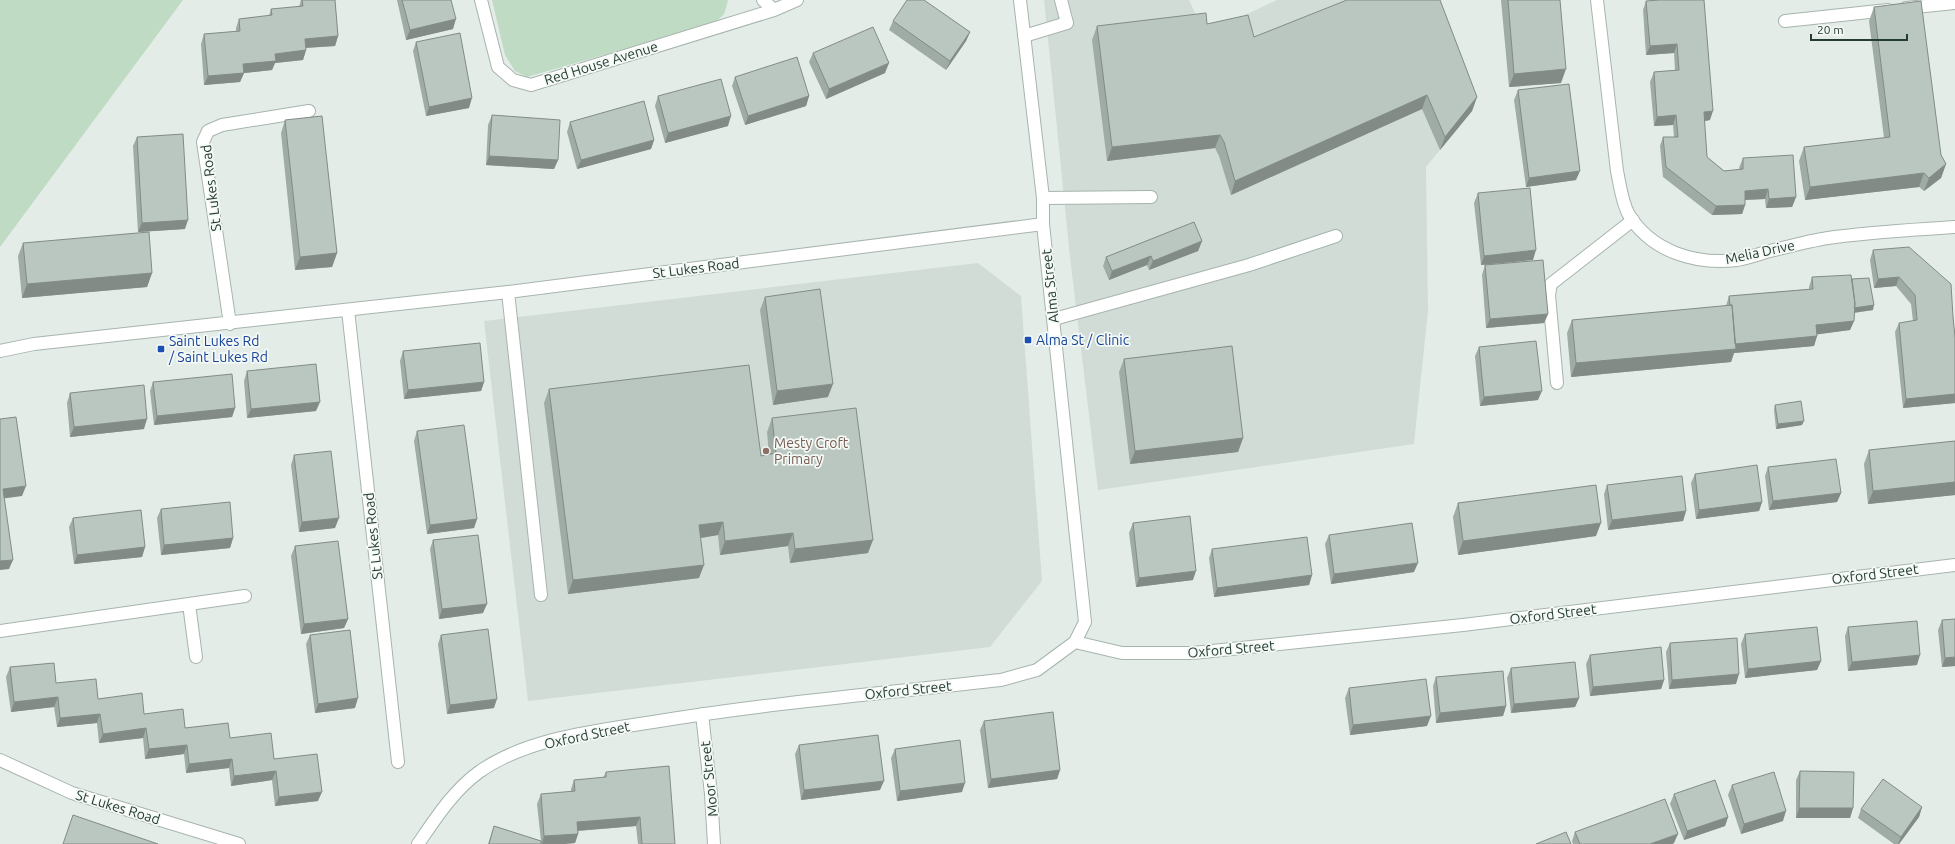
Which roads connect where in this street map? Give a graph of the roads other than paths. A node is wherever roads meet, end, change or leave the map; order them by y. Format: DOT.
graph roads {
  1 [pos="481,0"];
  2 [pos="764,0"];
  3 [pos="797,0"];
  4 [pos="1020,0"];
  5 [pos="1060,0"];
  6 [pos="1597,0"];
  7 [pos="1955,3"];
  8 [pos="774,10"];
  9 [pos="1785,21"];
  10 [pos="1024,36"];
  11 [pos="309,111"];
  12 [pos="1150,197"];
  13 [pos="1043,198"];
  14 [pos="1634,220"];
  15 [pos="1043,224"];
  16 [pos="1955,227"];
  17 [pos="1336,236"];
  18 [pos="508,292"];
  19 [pos="348,310"];
  20 [pos="1054,319"];
  21 [pos="230,324"];
  22 [pos="0,351"];
  23 [pos="1557,384"];
  24 [pos="1955,565"];
  25 [pos="541,595"];
  26 [pos="245,596"];
  27 [pos="189,604"];
  28 [pos="0,631"];
  29 [pos="1075,642"];
  30 [pos="196,657"];
  31 [pos="702,714"];
  32 [pos="0,760"];
  33 [pos="398,762"];
  34 [pos="239,844"];
  35 [pos="418,844"];
  36 [pos="714,844"];
  1 -- 8 [label="street, Red House Avenue"];
  2 -- 8 [label="street"];
  3 -- 8 [label="street, Red House Avenue"];
  4 -- 10 [label="street, Alma Street"];
  5 -- 10 [label="street"];
  6 -- 14 [label="street, Melia Drive"];
  7 -- 9 [label="street"];
  10 -- 13 [label="street, Alma Street"];
  11 -- 21 [label="street, St Lukes Road"];
  12 -- 13 [label="street"];
  13 -- 15 [label="street, Alma Street"];
  14 -- 16 [label="street, Melia Drive"];
  14 -- 23 [label="street"];
  15 -- 18 [label="street, St Lukes Road"];
  15 -- 20 [label="street, Alma Street"];
  17 -- 20 [label="street"];
  18 -- 19 [label="street, St Lukes Road"];
  18 -- 25 [label="street"];
  19 -- 21 [label="street, St Lukes Road"];
  19 -- 33 [label="street, St Lukes Road"];
  20 -- 29 [label="street, Alma Street"];
  21 -- 22 [label="street, St Lukes Road"];
  24 -- 29 [label="street, Oxford Street"];
  26 -- 27 [label="street"];
  27 -- 28 [label="street"];
  27 -- 30 [label="street"];
  29 -- 31 [label="street, Oxford Street"];
  31 -- 35 [label="street, Oxford Street"];
  31 -- 36 [label="street, Moor Street"];
  32 -- 34 [label="street, St Lukes Road"];
}
